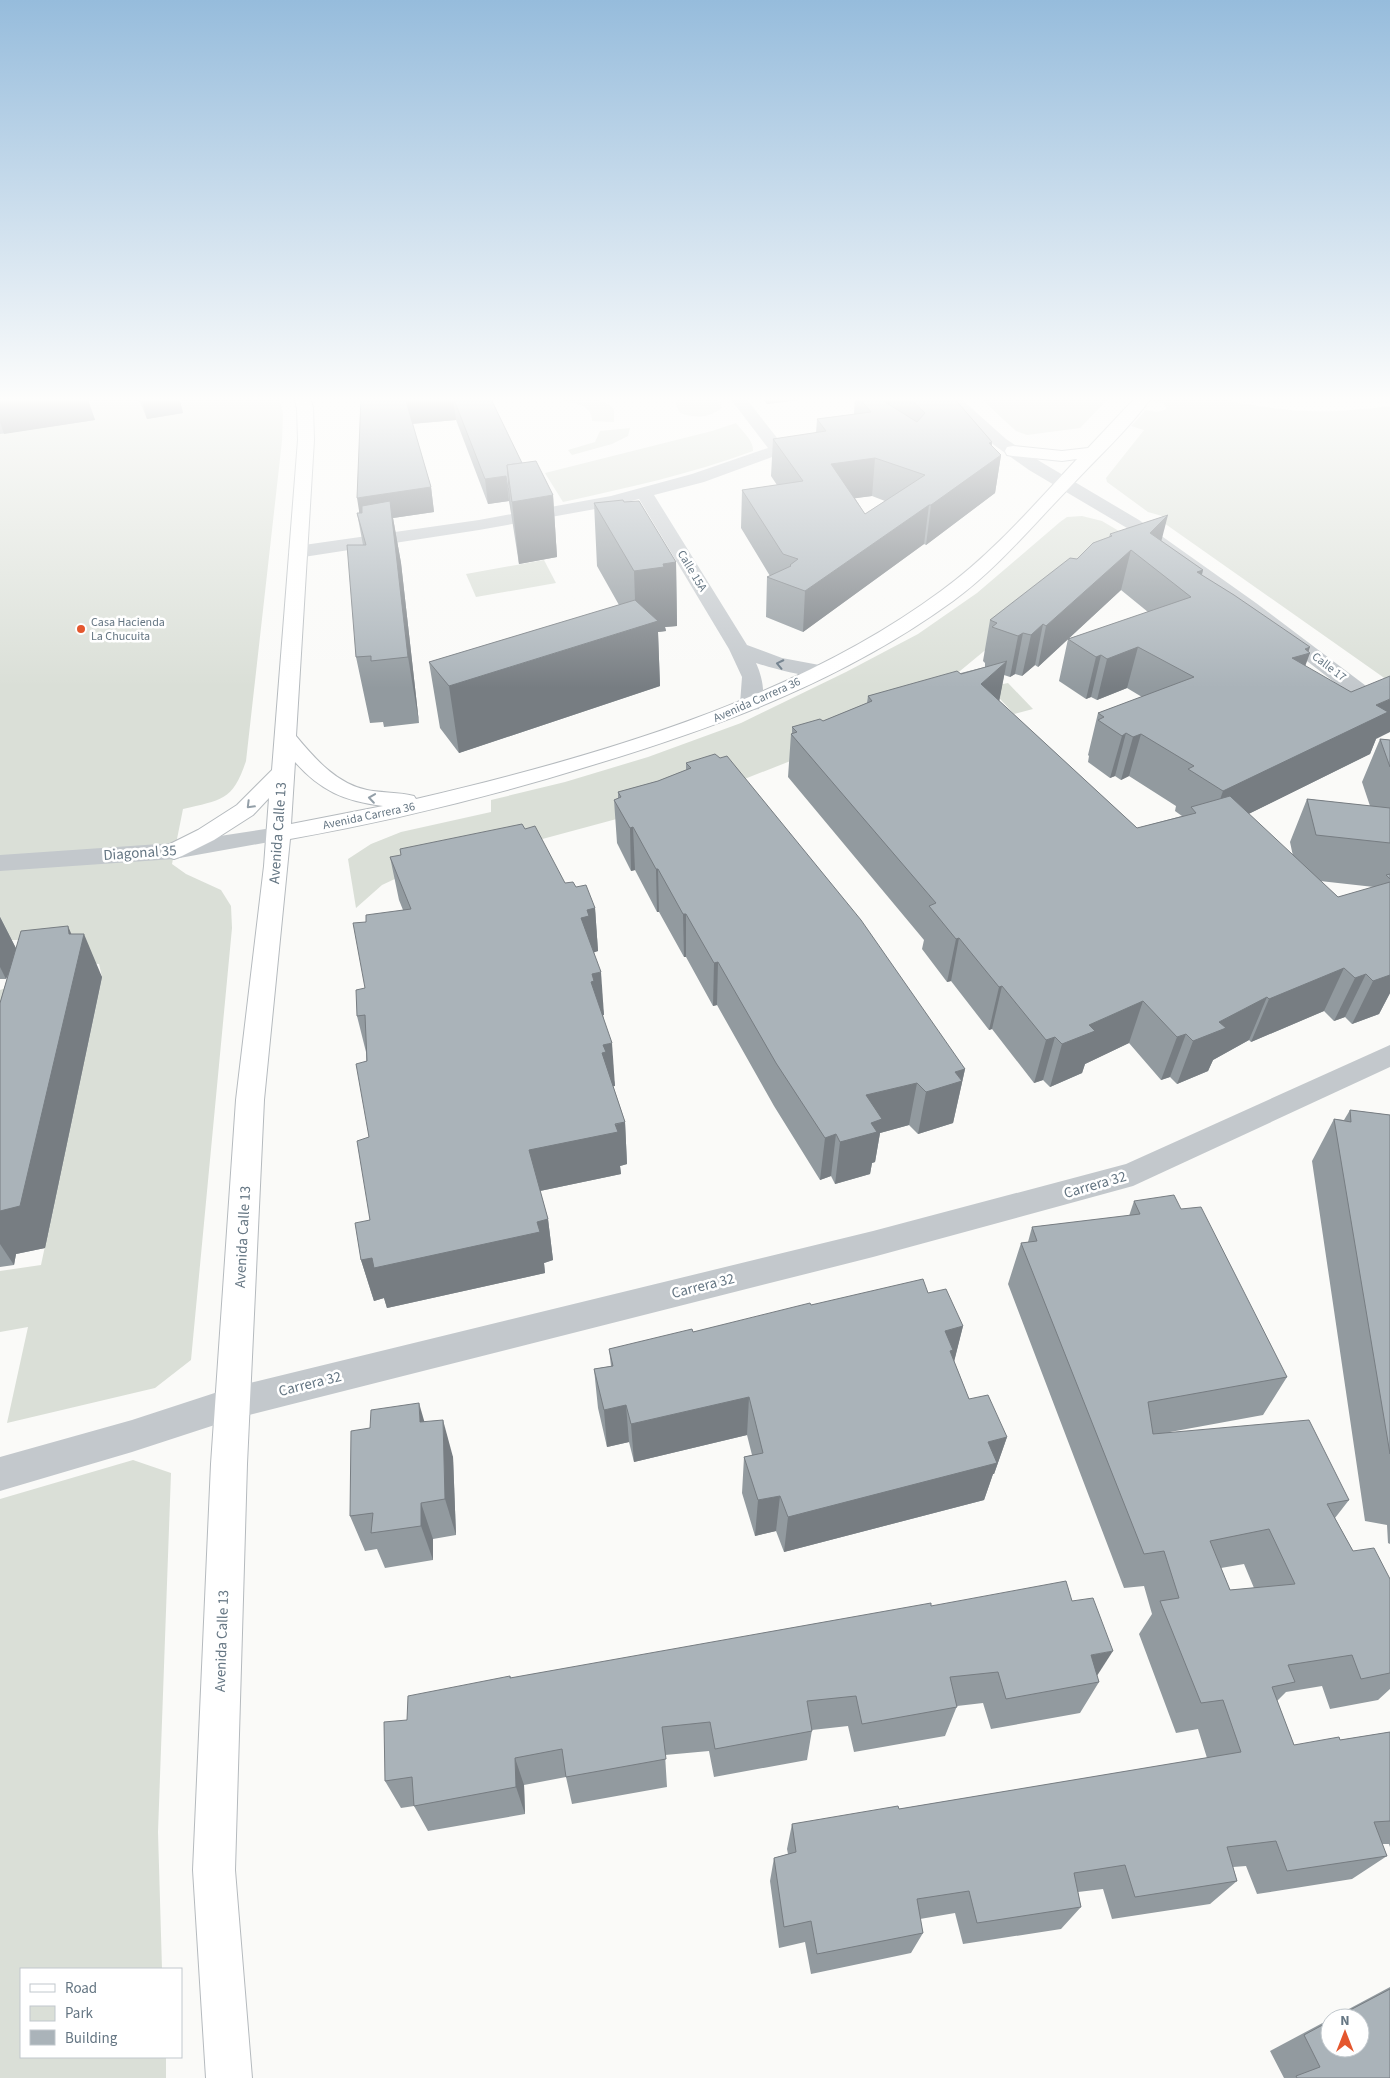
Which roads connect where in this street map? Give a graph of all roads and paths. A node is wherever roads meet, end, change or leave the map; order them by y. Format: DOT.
graph roads {
  1 [pos="302,494"];
  2 [pos="645,494"];
  3 [pos="1054,494"];
  4 [pos="1082,494"];
  5 [pos="297,552"];
  6 [pos="739,649"];
  7 [pos="823,670"];
  8 [pos="751,704"];
  9 [pos="1390,714"];
  10 [pos="285,737"];
  11 [pos="284,770"];
  12 [pos="438,802"];
  13 [pos="278,834"];
  14 [pos="174,851"];
  15 [pos="0,863"];
  16 [pos="1390,1055"];
  17 [pos="233,1403"];
  18 [pos="0,1474"];
  19 [pos="229,2078"];
  1 -- 5 [label="main road, Avenida Calle 13"];
  2 -- 5 [label="street"];
  2 -- 6 [label="street, Calle 15A"];
  3 -- 7 [label="main road, Avenida Carrera 36"];
  4 -- 9 [label="street, Calle 17"];
  5 -- 10 [label="main road, Avenida Calle 13"];
  7 -- 6 [label="street, one-way"];
  6 -- 8 [label="street, Calle 15A"];
  7 -- 8 [label="main road, Avenida Carrera 36"];
  8 -- 12 [label="main road, Avenida Carrera 36"];
  10 -- 11 [label="main road, Avenida Calle 13"];
  12 -- 10 [label="main road, one-way"];
  11 -- 13 [label="main road, Avenida Calle 13"];
  11 -- 14 [label="main road, one-way"];
  12 -- 13 [label="main road, Avenida Carrera 36"];
  13 -- 14 [label="street, Diagonal 35"];
  13 -- 17 [label="main road, Avenida Calle 13"];
  14 -- 15 [label="street, Diagonal 35"];
  16 -- 17 [label="street, Carrera 32"];
  17 -- 18 [label="street, Carrera 32"];
  17 -- 19 [label="main road, Avenida Calle 13"];
}
